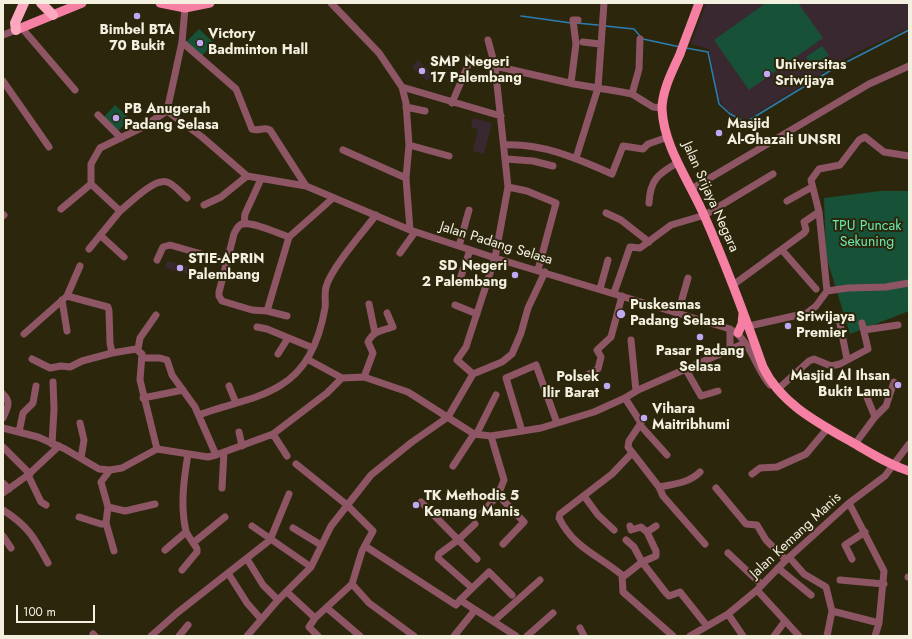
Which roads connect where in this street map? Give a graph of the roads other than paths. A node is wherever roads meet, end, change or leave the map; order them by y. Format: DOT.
graph roads {
  1 [pos="41,3"];
  2 [pos="82,3"];
  3 [pos="160,3"];
  4 [pos="210,3"];
  5 [pos="331,3"];
  6 [pos="604,3"];
  7 [pos="699,3"];
  8 [pos="23,4"];
  9 [pos="185,8"];
  10 [pos="53,15"];
  11 [pos="578,20"];
  12 [pos="19,28"];
  13 [pos="3,35"];
  14 [pos="640,39"];
  15 [pos="488,40"];
  16 [pos="182,42"];
  17 [pos="583,42"];
  18 [pos="600,44"];
  19 [pos="471,58"];
  20 [pos="495,66"];
  21 [pos="909,66"];
  22 [pos="3,81"];
  23 [pos="571,83"];
  24 [pos="402,87"];
  25 [pos="598,88"];
  26 [pos="75,90"];
  27 [pos="632,94"];
  28 [pos="452,102"];
  29 [pos="406,108"];
  30 [pos="662,108"];
  31 [pos="167,111"];
  32 [pos="425,111"];
  33 [pos="98,115"];
  34 [pos="501,116"];
  35 [pos="668,137"];
  36 [pos="121,138"];
  37 [pos="409,145"];
  38 [pos="504,145"];
  39 [pos="49,147"];
  40 [pos="343,150"];
  41 [pos="449,156"];
  42 [pos="909,156"];
  43 [pos="576,158"];
  44 [pos="506,159"];
  45 [pos="677,163"];
  46 [pos="553,166"];
  47 [pos="773,174"];
  48 [pos="247,176"];
  49 [pos="406,178"];
  50 [pos="261,179"];
  51 [pos="91,184"];
  52 [pos="306,186"];
  53 [pos="508,187"];
  54 [pos="812,187"];
  55 [pos="693,188"];
  56 [pos="187,198"];
  57 [pos="333,198"];
  58 [pos="787,201"];
  59 [pos="649,203"];
  60 [pos="204,205"];
  61 [pos="61,209"];
  62 [pos="469,210"];
  63 [pos="120,211"];
  64 [pos="819,212"];
  65 [pos="606,213"];
  66 [pos="376,215"];
  67 [pos="705,215"];
  68 [pos="244,224"];
  69 [pos="413,231"];
  70 [pos="100,235"];
  71 [pos="289,237"];
  72 [pos="649,242"];
  73 [pos="459,246"];
  74 [pos="89,249"];
  75 [pos="470,250"];
  76 [pos="782,250"];
  77 [pos="400,253"];
  78 [pos="124,257"];
  79 [pos="495,258"];
  80 [pos="157,260"];
  81 [pos="608,260"];
  82 [pos="226,261"];
  83 [pos="80,266"];
  84 [pos="541,271"];
  85 [pos="461,276"];
  86 [pos="688,278"];
  87 [pos="909,283"];
  88 [pos="733,285"];
  89 [pos="600,289"];
  90 [pos="816,289"];
  91 [pos="827,291"];
  92 [pos="614,293"];
  93 [pos="622,296"];
  94 [pos="64,298"];
  95 [pos="369,304"];
  96 [pos="455,305"];
  97 [pos="267,311"];
  98 [pos="387,313"];
  99 [pos="678,313"];
  100 [pos="743,313"];
  101 [pos="477,314"];
  102 [pos="156,315"];
  103 [pos="287,316"];
  104 [pos="840,324"];
  105 [pos="898,324"];
  106 [pos="257,327"];
  107 [pos="750,329"];
  108 [pos="67,331"];
  109 [pos="734,331"];
  110 [pos="375,333"];
  111 [pos="24,334"];
  112 [pos="288,338"];
  113 [pos="631,340"];
  114 [pos="745,343"];
  115 [pos="313,348"];
  116 [pos="138,349"];
  117 [pos="730,350"];
  118 [pos="112,353"];
  119 [pos="278,354"];
  120 [pos="142,358"];
  121 [pos="32,359"];
  122 [pos="307,359"];
  123 [pos="847,359"];
  124 [pos="685,368"];
  125 [pos="473,374"];
  126 [pos="589,374"];
  127 [pos="364,377"];
  128 [pos="342,378"];
  129 [pos="53,382"];
  130 [pos="894,382"];
  131 [pos="36,386"];
  132 [pos="229,386"];
  133 [pos="778,389"];
  134 [pos="183,390"];
  135 [pos="636,390"];
  136 [pos="718,391"];
  137 [pos="3,394"];
  138 [pos="496,394"];
  139 [pos="866,395"];
  140 [pos="143,398"];
  141 [pos="625,398"];
  142 [pos="786,399"];
  143 [pos="236,402"];
  144 [pos="199,415"];
  145 [pos="875,417"];
  146 [pos="3,418"];
  147 [pos="448,418"];
  148 [pos="557,423"];
  149 [pos="80,424"];
  150 [pos="640,425"];
  151 [pos="3,428"];
  152 [pos="827,429"];
  153 [pos="522,431"];
  154 [pos="20,432"];
  155 [pos="239,432"];
  156 [pos="273,434"];
  157 [pos="475,434"];
  158 [pos="491,436"];
  159 [pos="855,444"];
  160 [pos="909,444"];
  161 [pos="55,445"];
  162 [pos="242,446"];
  163 [pos="3,447"];
  164 [pos="157,449"];
  165 [pos="224,452"];
  166 [pos="632,453"];
  167 [pos="188,454"];
  168 [pos="216,455"];
  169 [pos="667,455"];
  170 [pos="287,456"];
  171 [pos="81,458"];
  172 [pos="296,464"];
  173 [pos="453,466"];
  174 [pos="894,466"];
  175 [pos="110,470"];
  176 [pos="700,472"];
  177 [pos="909,472"];
  178 [pos="29,474"];
  179 [pos="752,474"];
  180 [pos="3,483"];
  181 [pos="659,486"];
  182 [pos="222,488"];
  183 [pos="716,488"];
  184 [pos="6,491"];
  185 [pos="289,494"];
  186 [pos="498,495"];
  187 [pos="584,496"];
  188 [pos="421,502"];
  189 [pos="849,503"];
  190 [pos="155,504"];
  191 [pos="46,505"];
  192 [pos="347,505"];
  193 [pos="108,507"];
  194 [pos="3,510"];
  195 [pos="483,512"];
  196 [pos="79,517"];
  197 [pos="225,517"];
  198 [pos="106,524"];
  199 [pos="475,524"];
  200 [pos="252,526"];
  201 [pos="630,526"];
  202 [pos="656,526"];
  203 [pos="293,528"];
  204 [pos="614,530"];
  205 [pos="186,532"];
  206 [pos="647,532"];
  207 [pos="865,532"];
  208 [pos="3,536"];
  209 [pos="270,540"];
  210 [pos="458,540"];
  211 [pos="626,540"];
  212 [pos="193,542"];
  213 [pos="504,544"];
  214 [pos="705,544"];
  215 [pos="321,545"];
  216 [pos="365,546"];
  217 [pos="11,548"];
  218 [pos="114,550"];
  219 [pos="165,550"];
  220 [pos="728,553"];
  221 [pos="247,559"];
  222 [pos="788,559"];
  223 [pos="852,559"];
  224 [pos="477,560"];
  225 [pos="642,562"];
  226 [pos="48,563"];
  227 [pos="311,567"];
  228 [pos="778,568"];
  229 [pos="182,570"];
  230 [pos="228,573"];
  231 [pos="623,577"];
  232 [pos="540,580"];
  233 [pos="840,580"];
  234 [pos="352,584"];
  235 [pos="884,584"];
  236 [pos="472,588"];
  237 [pos="759,588"];
  238 [pos="287,592"];
  239 [pos="512,595"];
  240 [pos="811,595"];
  241 [pos="278,600"];
  242 [pos="460,600"];
  243 [pos="328,608"];
  244 [pos="475,610"];
  245 [pos="832,611"];
  246 [pos="553,613"];
  247 [pos="728,614"];
  248 [pos="315,618"];
  249 [pos="261,619"];
  250 [pos="494,621"];
  251 [pos="785,621"];
  252 [pos="879,622"];
  253 [pos="188,625"];
  254 [pos="707,626"];
  255 [pos="580,628"];
  256 [pos="151,636"];
  257 [pos="179,636"];
  258 [pos="247,636"];
  259 [pos="318,636"];
  260 [pos="360,636"];
  261 [pos="414,636"];
  262 [pos="454,636"];
  263 [pos="516,636"];
  264 [pos="527,636"];
  265 [pos="584,636"];
  266 [pos="672,636"];
  267 [pos="690,636"];
  268 [pos="743,636"];
  269 [pos="774,636"];
  270 [pos="799,636"];
  271 [pos="827,636"];
  272 [pos="875,636"];
  1 -- 10 [label="highway"];
  2 -- 10 [label="main road"];
  3 -- 9 [label="main road"];
  4 -- 9 [label="main road"];
  5 -- 24 [label="street"];
  6 -- 18 [label="street"];
  7 -- 30 [label="main road, Jalan Srijaya Negara"];
  8 -- 12 [label="highway"];
  9 -- 16 [label="street"];
  10 -- 12 [label="main road"];
  11 -- 23 [label="street"];
  12 -- 13 [label="street"];
  12 -- 26 [label="street"];
  14 -- 27 [label="street"];
  15 -- 20 [label="street"];
  16 -- 31 [label="street"];
  16 -- 52 [label="street"];
  17 -- 18 [label="street"];
  18 -- 25 [label="street"];
  19 -- 28 [label="street"];
  20 -- 23 [label="street"];
  20 -- 34 [label="street"];
  21 -- 55 [label="street"];
  22 -- 39 [label="street"];
  23 -- 25 [label="street"];
  24 -- 28 [label="street"];
  24 -- 29 [label="street"];
  25 -- 27 [label="street"];
  25 -- 43 [label="street"];
  27 -- 30 [label="street"];
  28 -- 34 [label="street"];
  29 -- 32 [label="street"];
  29 -- 37 [label="street"];
  30 -- 35 [label="main road, Jalan Srijaya Negara"];
  31 -- 36 [label="street"];
  31 -- 48 [label="street"];
  33 -- 36 [label="street"];
  34 -- 38 [label="street"];
  35 -- 43 [label="street"];
  35 -- 45 [label="main road, Jalan Srijaya Negara"];
  36 -- 51 [label="street"];
  37 -- 41 [label="street"];
  37 -- 49 [label="street"];
  38 -- 43 [label="street"];
  38 -- 44 [label="street"];
  40 -- 49 [label="street"];
  42 -- 54 [label="street"];
  44 -- 46 [label="street"];
  44 -- 53 [label="street"];
  45 -- 55 [label="main road, Jalan Srijaya Negara"];
  45 -- 59 [label="street"];
  47 -- 67 [label="street"];
  48 -- 50 [label="street, Jalan Padang Selasa"];
  48 -- 60 [label="street"];
  49 -- 69 [label="street"];
  50 -- 52 [label="street, Jalan Padang Selasa"];
  50 -- 68 [label="street"];
  51 -- 61 [label="street"];
  51 -- 63 [label="street"];
  52 -- 57 [label="street, Jalan Padang Selasa"];
  53 -- 79 [label="street"];
  53 -- 84 [label="street"];
  54 -- 58 [label="street"];
  54 -- 64 [label="street"];
  55 -- 67 [label="main road, Jalan Srijaya Negara"];
  56 -- 63 [label="street"];
  57 -- 66 [label="street, Jalan Padang Selasa"];
  57 -- 71 [label="street"];
  62 -- 73 [label="street"];
  63 -- 70 [label="street"];
  64 -- 76 [label="street"];
  64 -- 91 [label="street"];
  65 -- 72 [label="street"];
  66 -- 69 [label="street, Jalan Padang Selasa"];
  66 -- 115 [label="street"];
  67 -- 72 [label="street"];
  67 -- 88 [label="main road, Jalan Srijaya Negara"];
  68 -- 71 [label="street"];
  68 -- 82 [label="street"];
  69 -- 73 [label="street, Jalan Padang Selasa"];
  69 -- 77 [label="street"];
  70 -- 74 [label="street"];
  70 -- 78 [label="street"];
  71 -- 97 [label="street"];
  72 -- 92 [label="street"];
  73 -- 75 [label="street, Jalan Padang Selasa"];
  75 -- 79 [label="street, Jalan Padang Selasa"];
  75 -- 85 [label="street"];
  76 -- 88 [label="street"];
  76 -- 90 [label="street"];
  79 -- 84 [label="street, Jalan Padang Selasa"];
  79 -- 101 [label="street"];
  80 -- 82 [label="street"];
  81 -- 89 [label="street"];
  82 -- 97 [label="street"];
  83 -- 94 [label="street"];
  84 -- 89 [label="street, Jalan Padang Selasa"];
  84 -- 125 [label="street"];
  86 -- 99 [label="street"];
  87 -- 91 [label="street"];
  88 -- 100 [label="main road, Jalan Srijaya Negara"];
  89 -- 92 [label="street, Jalan Padang Selasa"];
  91 -- 107 [label="street"];
  92 -- 93 [label="street, Jalan Padang Selasa"];
  93 -- 99 [label="street, Jalan Padang Selasa"];
  93 -- 126 [label="street"];
  94 -- 108 [label="street"];
  94 -- 111 [label="street"];
  94 -- 118 [label="street"];
  95 -- 110 [label="street"];
  96 -- 101 [label="street"];
  97 -- 103 [label="street"];
  98 -- 110 [label="street"];
  99 -- 109 [label="street, Jalan Padang Selasa"];
  100 -- 107 [label="main road, Jalan Srijaya Negara"];
  100 -- 109 [label="main road"];
  101 -- 125 [label="street"];
  102 -- 116 [label="street"];
  104 -- 123 [label="street"];
  105 -- 123 [label="street"];
  106 -- 112 [label="street"];
  107 -- 133 [label="main road, Jalan Srijaya Negara"];
  109 -- 114 [label="street"];
  109 -- 117 [label="street"];
  110 -- 127 [label="street"];
  112 -- 115 [label="street"];
  112 -- 119 [label="street"];
  113 -- 135 [label="street"];
  114 -- 117 [label="street"];
  114 -- 142 [label="street"];
  115 -- 122 [label="street"];
  116 -- 118 [label="street"];
  116 -- 120 [label="street"];
  117 -- 124 [label="street"];
  118 -- 121 [label="street"];
  120 -- 134 [label="street"];
  120 -- 140 [label="street"];
  122 -- 128 [label="street"];
  122 -- 143 [label="street"];
  123 -- 133 [label="street"];
  124 -- 135 [label="street"];
  124 -- 136 [label="street"];
  125 -- 147 [label="street"];
  127 -- 128 [label="street"];
  127 -- 147 [label="street"];
  128 -- 156 [label="street"];
  129 -- 161 [label="street"];
  130 -- 145 [label="street"];
  131 -- 154 [label="street"];
  132 -- 143 [label="street"];
  133 -- 142 [label="main road, Jalan Srijaya Negara"];
  134 -- 140 [label="street"];
  134 -- 144 [label="street"];
  135 -- 141 [label="street"];
  137 -- 146 [label="street"];
  138 -- 157 [label="street"];
  139 -- 145 [label="street"];
  140 -- 164 [label="street"];
  141 -- 148 [label="street"];
  141 -- 150 [label="street"];
  142 -- 152 [label="main road, Jalan Srijaya Negara"];
  143 -- 144 [label="street"];
  144 -- 168 [label="street"];
  145 -- 159 [label="street"];
  147 -- 157 [label="street"];
  147 -- 192 [label="street"];
  148 -- 153 [label="street"];
  148 -- 153 [label="street"];
  149 -- 171 [label="street"];
  150 -- 166 [label="street"];
  150 -- 169 [label="street"];
  151 -- 154 [label="street"];
  152 -- 159 [label="main road, Jalan Srijaya Negara"];
  152 -- 179 [label="street"];
  153 -- 158 [label="street"];
  154 -- 161 [label="street"];
  155 -- 162 [label="street"];
  156 -- 162 [label="street"];
  156 -- 170 [label="street"];
  157 -- 158 [label="street"];
  157 -- 173 [label="street"];
  158 -- 186 [label="street"];
  159 -- 174 [label="main road, Jalan Srijaya Negara"];
  160 -- 174 [label="street, Jalan Kemang Manis"];
  161 -- 171 [label="street"];
  161 -- 178 [label="street"];
  162 -- 165 [label="street"];
  163 -- 178 [label="street"];
  164 -- 167 [label="street"];
  164 -- 175 [label="street"];
  165 -- 168 [label="street"];
  165 -- 182 [label="street"];
  166 -- 181 [label="street"];
  166 -- 187 [label="street"];
  167 -- 168 [label="street"];
  167 -- 205 [label="street"];
  171 -- 175 [label="street"];
  172 -- 192 [label="street"];
  174 -- 177 [label="main road, Jalan Srijaya Negara"];
  174 -- 189 [label="street, Jalan Kemang Manis"];
  175 -- 193 [label="street"];
  176 -- 181 [label="street"];
  178 -- 184 [label="street"];
  178 -- 191 [label="street"];
  180 -- 184 [label="street"];
  181 -- 214 [label="street"];
  183 -- 222 [label="street"];
  185 -- 209 [label="street"];
  186 -- 195 [label="street"];
  186 -- 213 [label="street"];
  187 -- 204 [label="street"];
  187 -- 231 [label="street"];
  188 -- 210 [label="street"];
  189 -- 207 [label="street"];
  189 -- 222 [label="street, Jalan Kemang Manis"];
  190 -- 193 [label="street"];
  192 -- 215 [label="street"];
  192 -- 216 [label="street"];
  193 -- 198 [label="street"];
  194 -- 226 [label="street"];
  196 -- 198 [label="street"];
  197 -- 212 [label="street"];
  198 -- 218 [label="street"];
  199 -- 210 [label="street"];
  200 -- 209 [label="street"];
  201 -- 206 [label="street"];
  202 -- 206 [label="street"];
  203 -- 215 [label="street"];
  205 -- 212 [label="street"];
  205 -- 219 [label="street"];
  206 -- 225 [label="street"];
  207 -- 223 [label="street"];
  207 -- 235 [label="street"];
  208 -- 217 [label="street"];
  209 -- 221 [label="street"];
  209 -- 227 [label="street"];
  210 -- 224 [label="street"];
  210 -- 236 [label="street"];
  211 -- 225 [label="street"];
  212 -- 229 [label="street"];
  215 -- 227 [label="street"];
  216 -- 234 [label="street"];
  216 -- 242 [label="street"];
  220 -- 237 [label="street"];
  221 -- 230 [label="street"];
  221 -- 241 [label="street"];
  222 -- 228 [label="street, Jalan Kemang Manis"];
  222 -- 245 [label="street"];
  225 -- 231 [label="street"];
  225 -- 254 [label="street"];
  227 -- 238 [label="street"];
  228 -- 237 [label="street, Jalan Kemang Manis"];
  228 -- 240 [label="street"];
  230 -- 249 [label="street"];
  230 -- 256 [label="street"];
  231 -- 266 [label="street"];
  232 -- 250 [label="street"];
  233 -- 235 [label="street"];
  234 -- 243 [label="street"];
  234 -- 261 [label="street"];
  235 -- 252 [label="street"];
  236 -- 239 [label="street"];
  236 -- 242 [label="street"];
  237 -- 247 [label="street, Jalan Kemang Manis"];
  237 -- 251 [label="street"];
  238 -- 241 [label="street"];
  238 -- 248 [label="street"];
  241 -- 249 [label="street"];
  242 -- 244 [label="street"];
  243 -- 248 [label="street"];
  243 -- 260 [label="street"];
  244 -- 250 [label="street"];
  244 -- 262 [label="street"];
  245 -- 252 [label="street"];
  245 -- 271 [label="street"];
  246 -- 264 [label="street"];
  247 -- 254 [label="street, Jalan Kemang Manis"];
  247 -- 268 [label="street"];
  248 -- 259 [label="street"];
  249 -- 258 [label="street"];
  250 -- 263 [label="street"];
  251 -- 269 [label="street"];
  251 -- 270 [label="street"];
  252 -- 272 [label="street"];
  253 -- 257 [label="street"];
  254 -- 267 [label="street, Jalan Kemang Manis"];
  255 -- 265 [label="street"];
}
